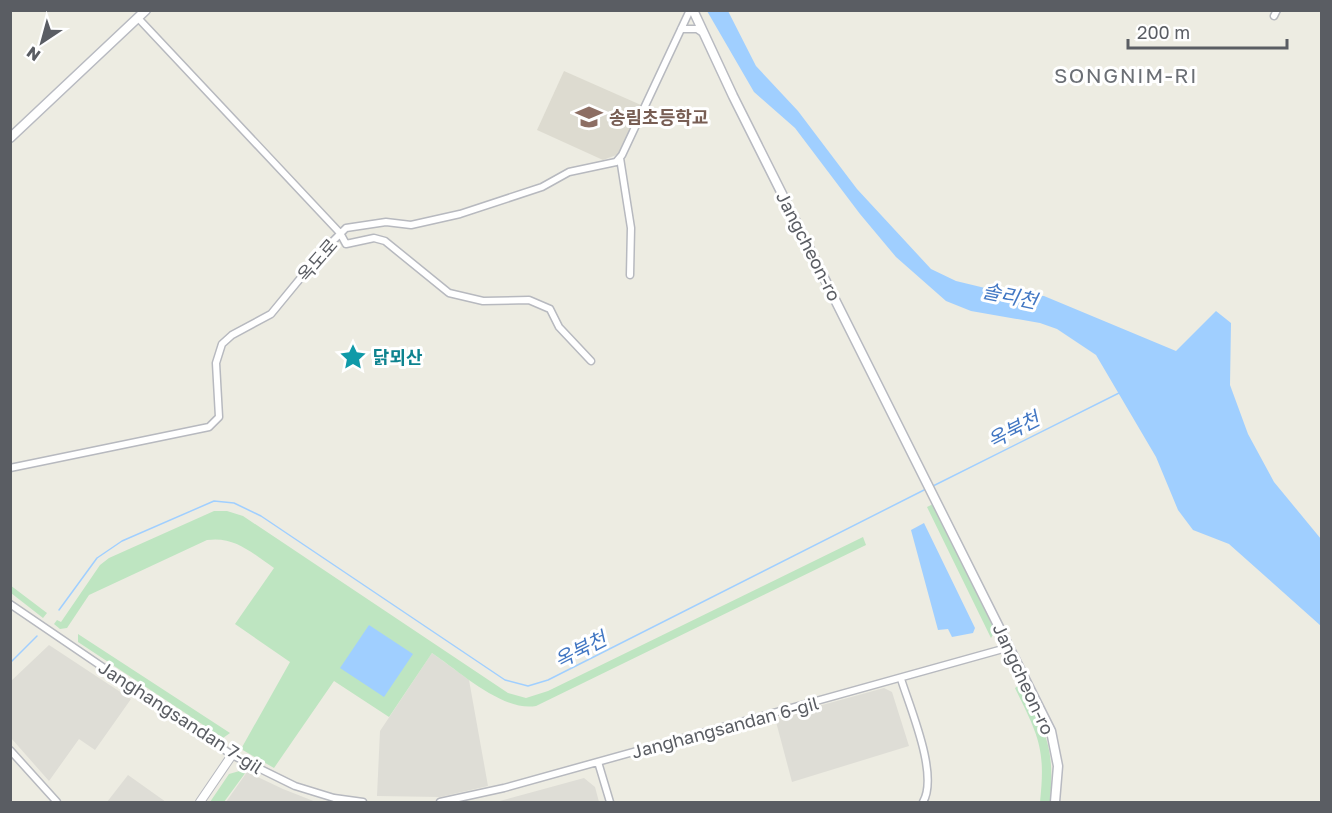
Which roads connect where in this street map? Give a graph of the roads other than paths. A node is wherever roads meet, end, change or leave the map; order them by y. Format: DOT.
graph roads {
  1 [pos="146,10"];
  2 [pos="692,10"];
  3 [pos="138,18"];
  4 [pos="681,29"];
  5 [pos="704,34"];
  6 [pos="10,138"];
  7 [pos="620,158"];
  8 [pos="340,233"];
  9 [pos="630,275"];
  10 [pos="591,361"];
  11 [pos="10,468"];
  12 [pos="10,604"];
  13 [pos="1010,647"];
  14 [pos="901,679"];
  15 [pos="10,750"];
  16 [pos="232,754"];
  17 [pos="598,762"];
  18 [pos="57,802"];
  19 [pos="200,802"];
  20 [pos="363,802"];
  21 [pos="440,802"];
  22 [pos="610,802"];
  23 [pos="923,802"];
  24 [pos="1055,802"];
  1 -- 3 [label="main road"];
  2 -- 4 [label="street"];
  2 -- 5 [label="main road, Jangcheon-ro"];
  3 -- 6 [label="main road"];
  3 -- 8 [label="street"];
  4 -- 5 [label="street"];
  4 -- 7 [label="street"];
  5 -- 13 [label="main road, Jangcheon-ro"];
  7 -- 8 [label="street, 옥도로"];
  7 -- 9 [label="street"];
  8 -- 10 [label="street"];
  8 -- 11 [label="street, 옥도로"];
  12 -- 16 [label="street, Janghangsandan 7-gil"];
  13 -- 14 [label="street, Janghangsandan 6-gil"];
  13 -- 24 [label="main road, Jangcheon-ro"];
  14 -- 17 [label="street, Janghangsandan 6-gil"];
  14 -- 23 [label="street"];
  15 -- 18 [label="street"];
  16 -- 19 [label="street"];
  16 -- 20 [label="street, Janghangsandan 7-gil"];
  17 -- 21 [label="street, Janghangsandan 6-gil"];
  17 -- 22 [label="street"];
}
